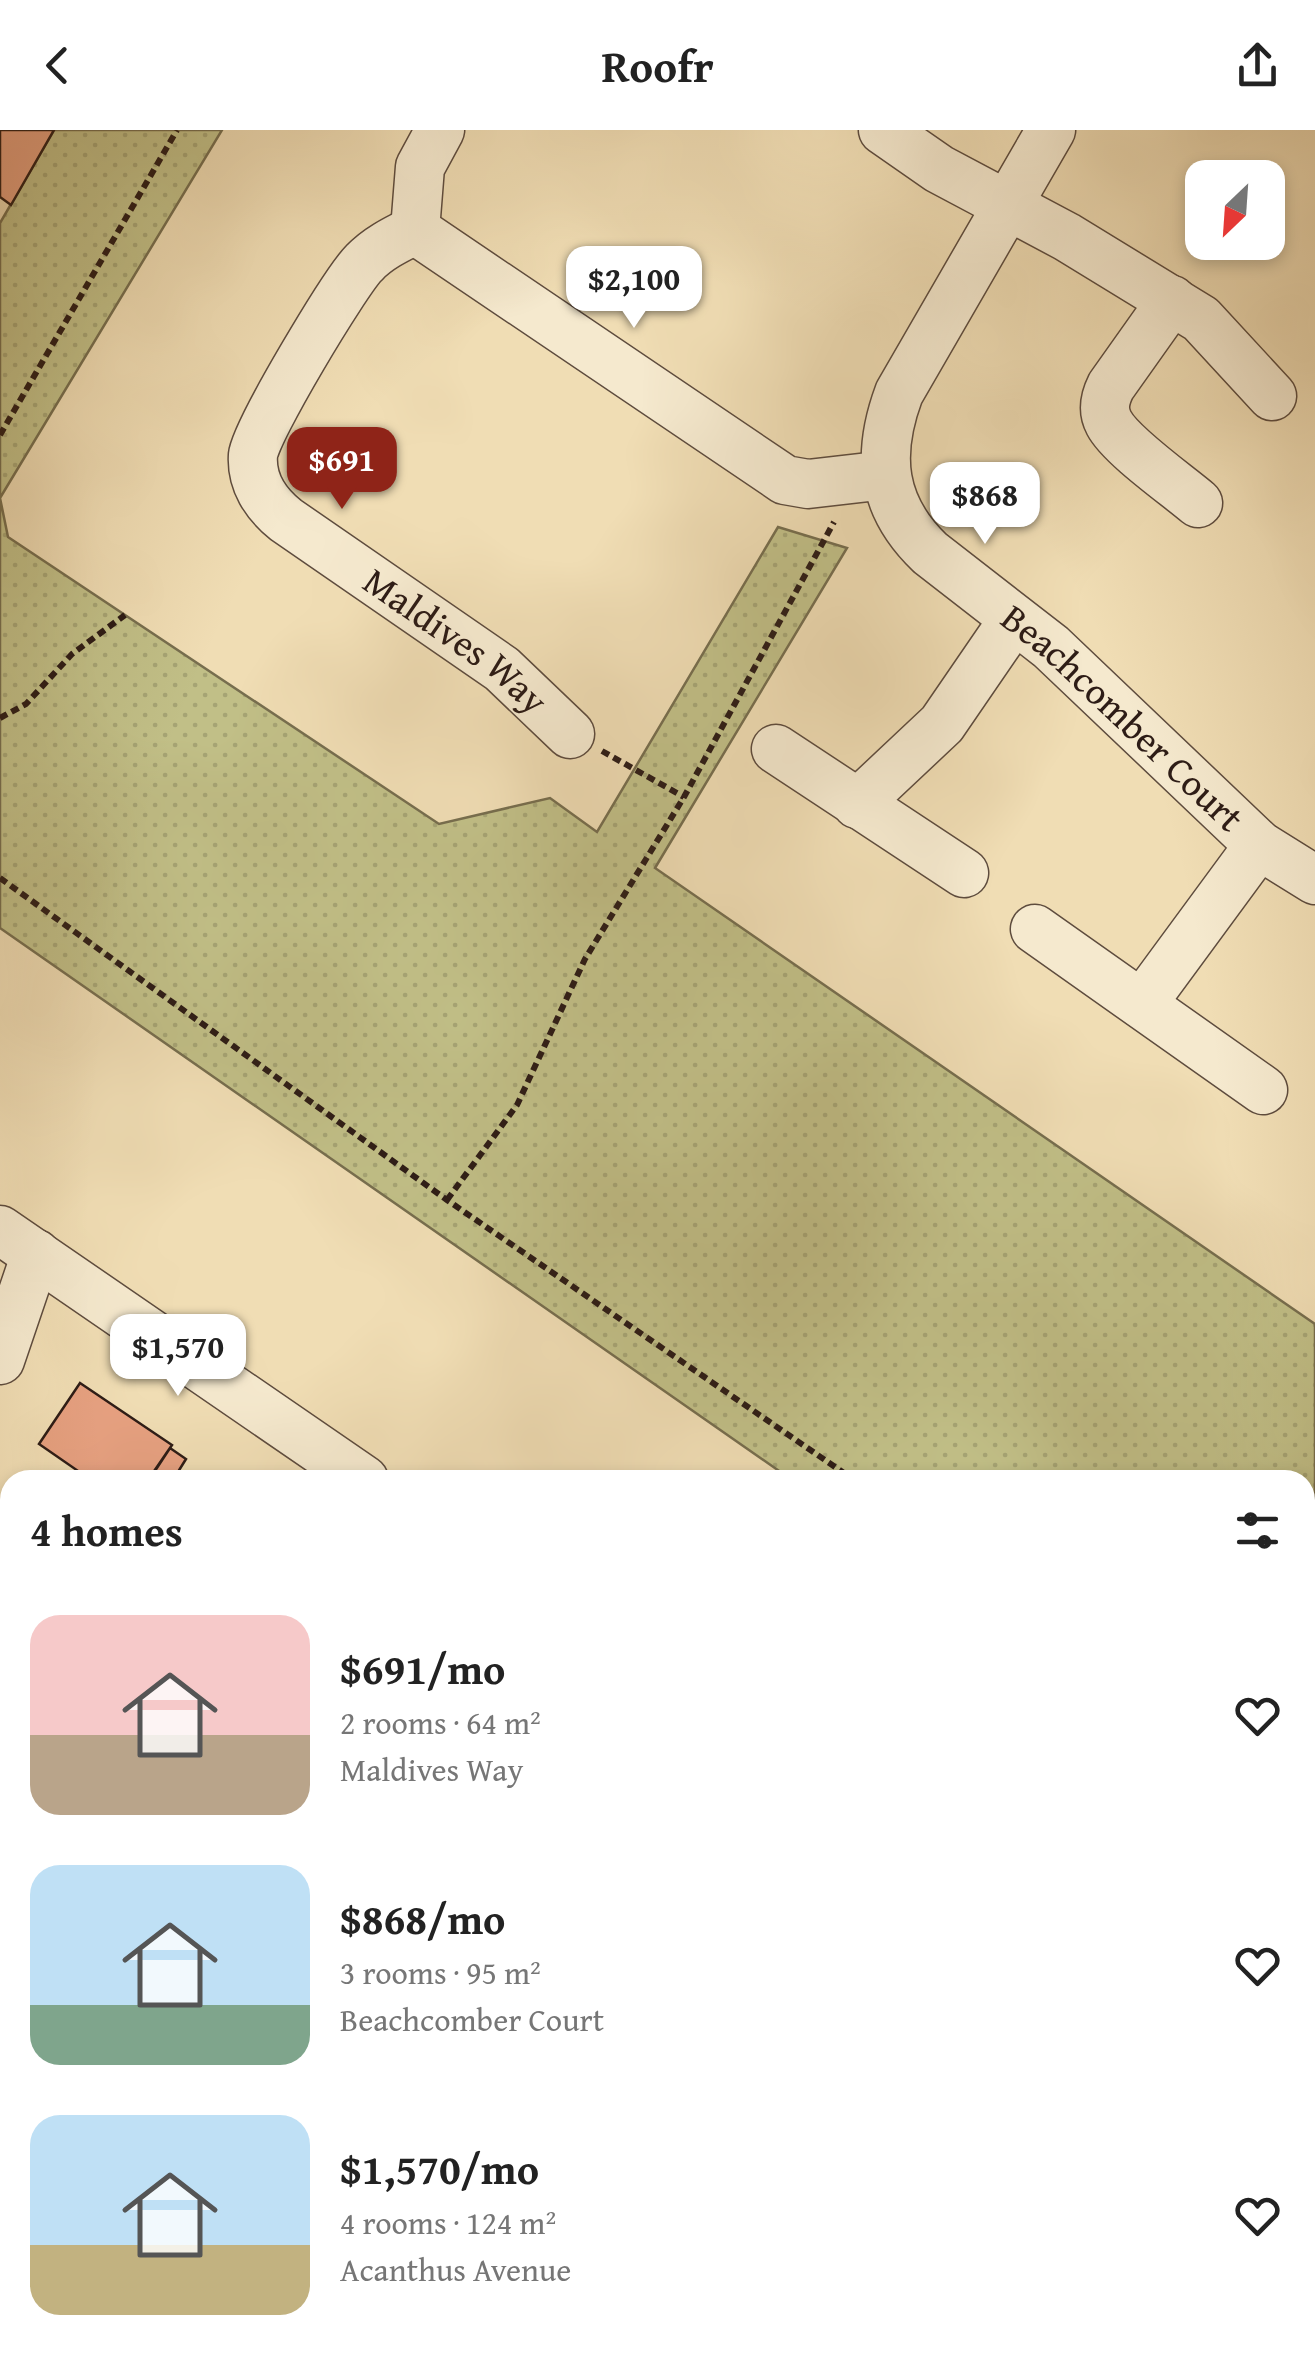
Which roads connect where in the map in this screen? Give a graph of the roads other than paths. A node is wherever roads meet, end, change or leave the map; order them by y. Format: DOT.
graph roads {
  1 [pos="440,130"];
  2 [pos="882,130"];
  3 [pos="1051,130"];
  4 [pos="1007,205"];
  5 [pos="415,230"];
  6 [pos="1172,300"];
  7 [pos="1272,396"];
  8 [pos="886,474"];
  9 [pos="1198,503"];
  10 [pos="1014,619"];
  11 [pos="570,734"];
  12 [pos="776,749"];
  13 [pos="857,804"];
  14 [pos="1258,845"];
  15 [pos="964,873"];
  16 [pos="1315,880"];
  17 [pos="1035,929"];
  18 [pos="1142,1004"];
  19 [pos="1263,1090"];
  20 [pos="18,1242"];
  21 [pos="0,1360"];
  22 [pos="349,1470"];
  1 -- 5 [label="street"];
  2 -- 4 [label="street"];
  3 -- 4 [label="street, Beachcomber Court"];
  4 -- 6 [label="street"];
  4 -- 8 [label="street, Beachcomber Court"];
  5 -- 8 [label="street"];
  5 -- 11 [label="street, Maldives Way"];
  6 -- 7 [label="street"];
  6 -- 9 [label="street"];
  8 -- 10 [label="street, Beachcomber Court"];
  10 -- 13 [label="street"];
  10 -- 14 [label="street, Beachcomber Court"];
  12 -- 13 [label="street"];
  13 -- 15 [label="street"];
  14 -- 16 [label="street, Beachcomber Court"];
  14 -- 18 [label="street"];
  17 -- 18 [label="street"];
  18 -- 19 [label="street"];
  20 -- 21 [label="street"];
  20 -- 22 [label="street"];
}
